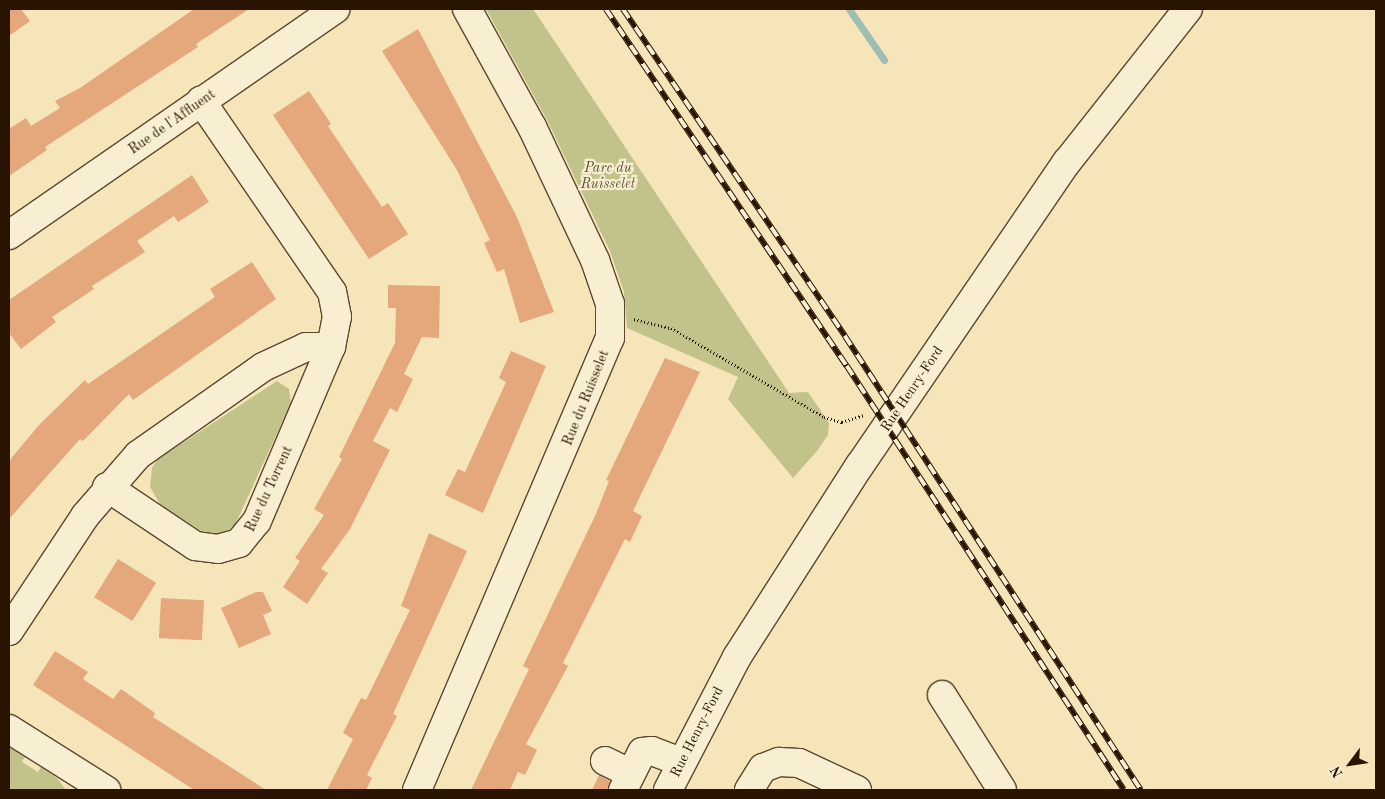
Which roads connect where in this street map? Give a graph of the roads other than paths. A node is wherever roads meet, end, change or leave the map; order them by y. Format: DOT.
graph roads {
  1 [pos="335,9"];
  2 [pos="467,9"];
  3 [pos="1188,9"];
  4 [pos="201,101"];
  5 [pos="9,235"];
  6 [pos="331,347"];
  7 [pos="107,486"];
  8 [pos="9,631"];
  9 [pos="942,695"];
  10 [pos="9,728"];
  11 [pos="605,762"];
  12 [pos="681,762"];
  13 [pos="626,781"];
  14 [pos="101,789"];
  15 [pos="417,790"];
  16 [pos="668,790"];
  17 [pos="749,790"];
  18 [pos="857,790"];
  19 [pos="1002,790"];
  1 -- 4 [label="street, Rue de l'Affluent"];
  2 -- 15 [label="street, Rue du Ruisselet"];
  3 -- 12 [label="street, Rue Henry-Ford"];
  4 -- 5 [label="street, Rue de l'Affluent"];
  4 -- 6 [label="street, Rue du Torrent"];
  6 -- 7 [label="street"];
  6 -- 7 [label="street, Rue du Torrent"];
  7 -- 8 [label="street"];
  9 -- 19 [label="street"];
  10 -- 14 [label="street"];
  11 -- 13 [label="street"];
  12 -- 13 [label="street"];
  12 -- 16 [label="street, Rue Henry-Ford"];
  17 -- 18 [label="street"];
}
